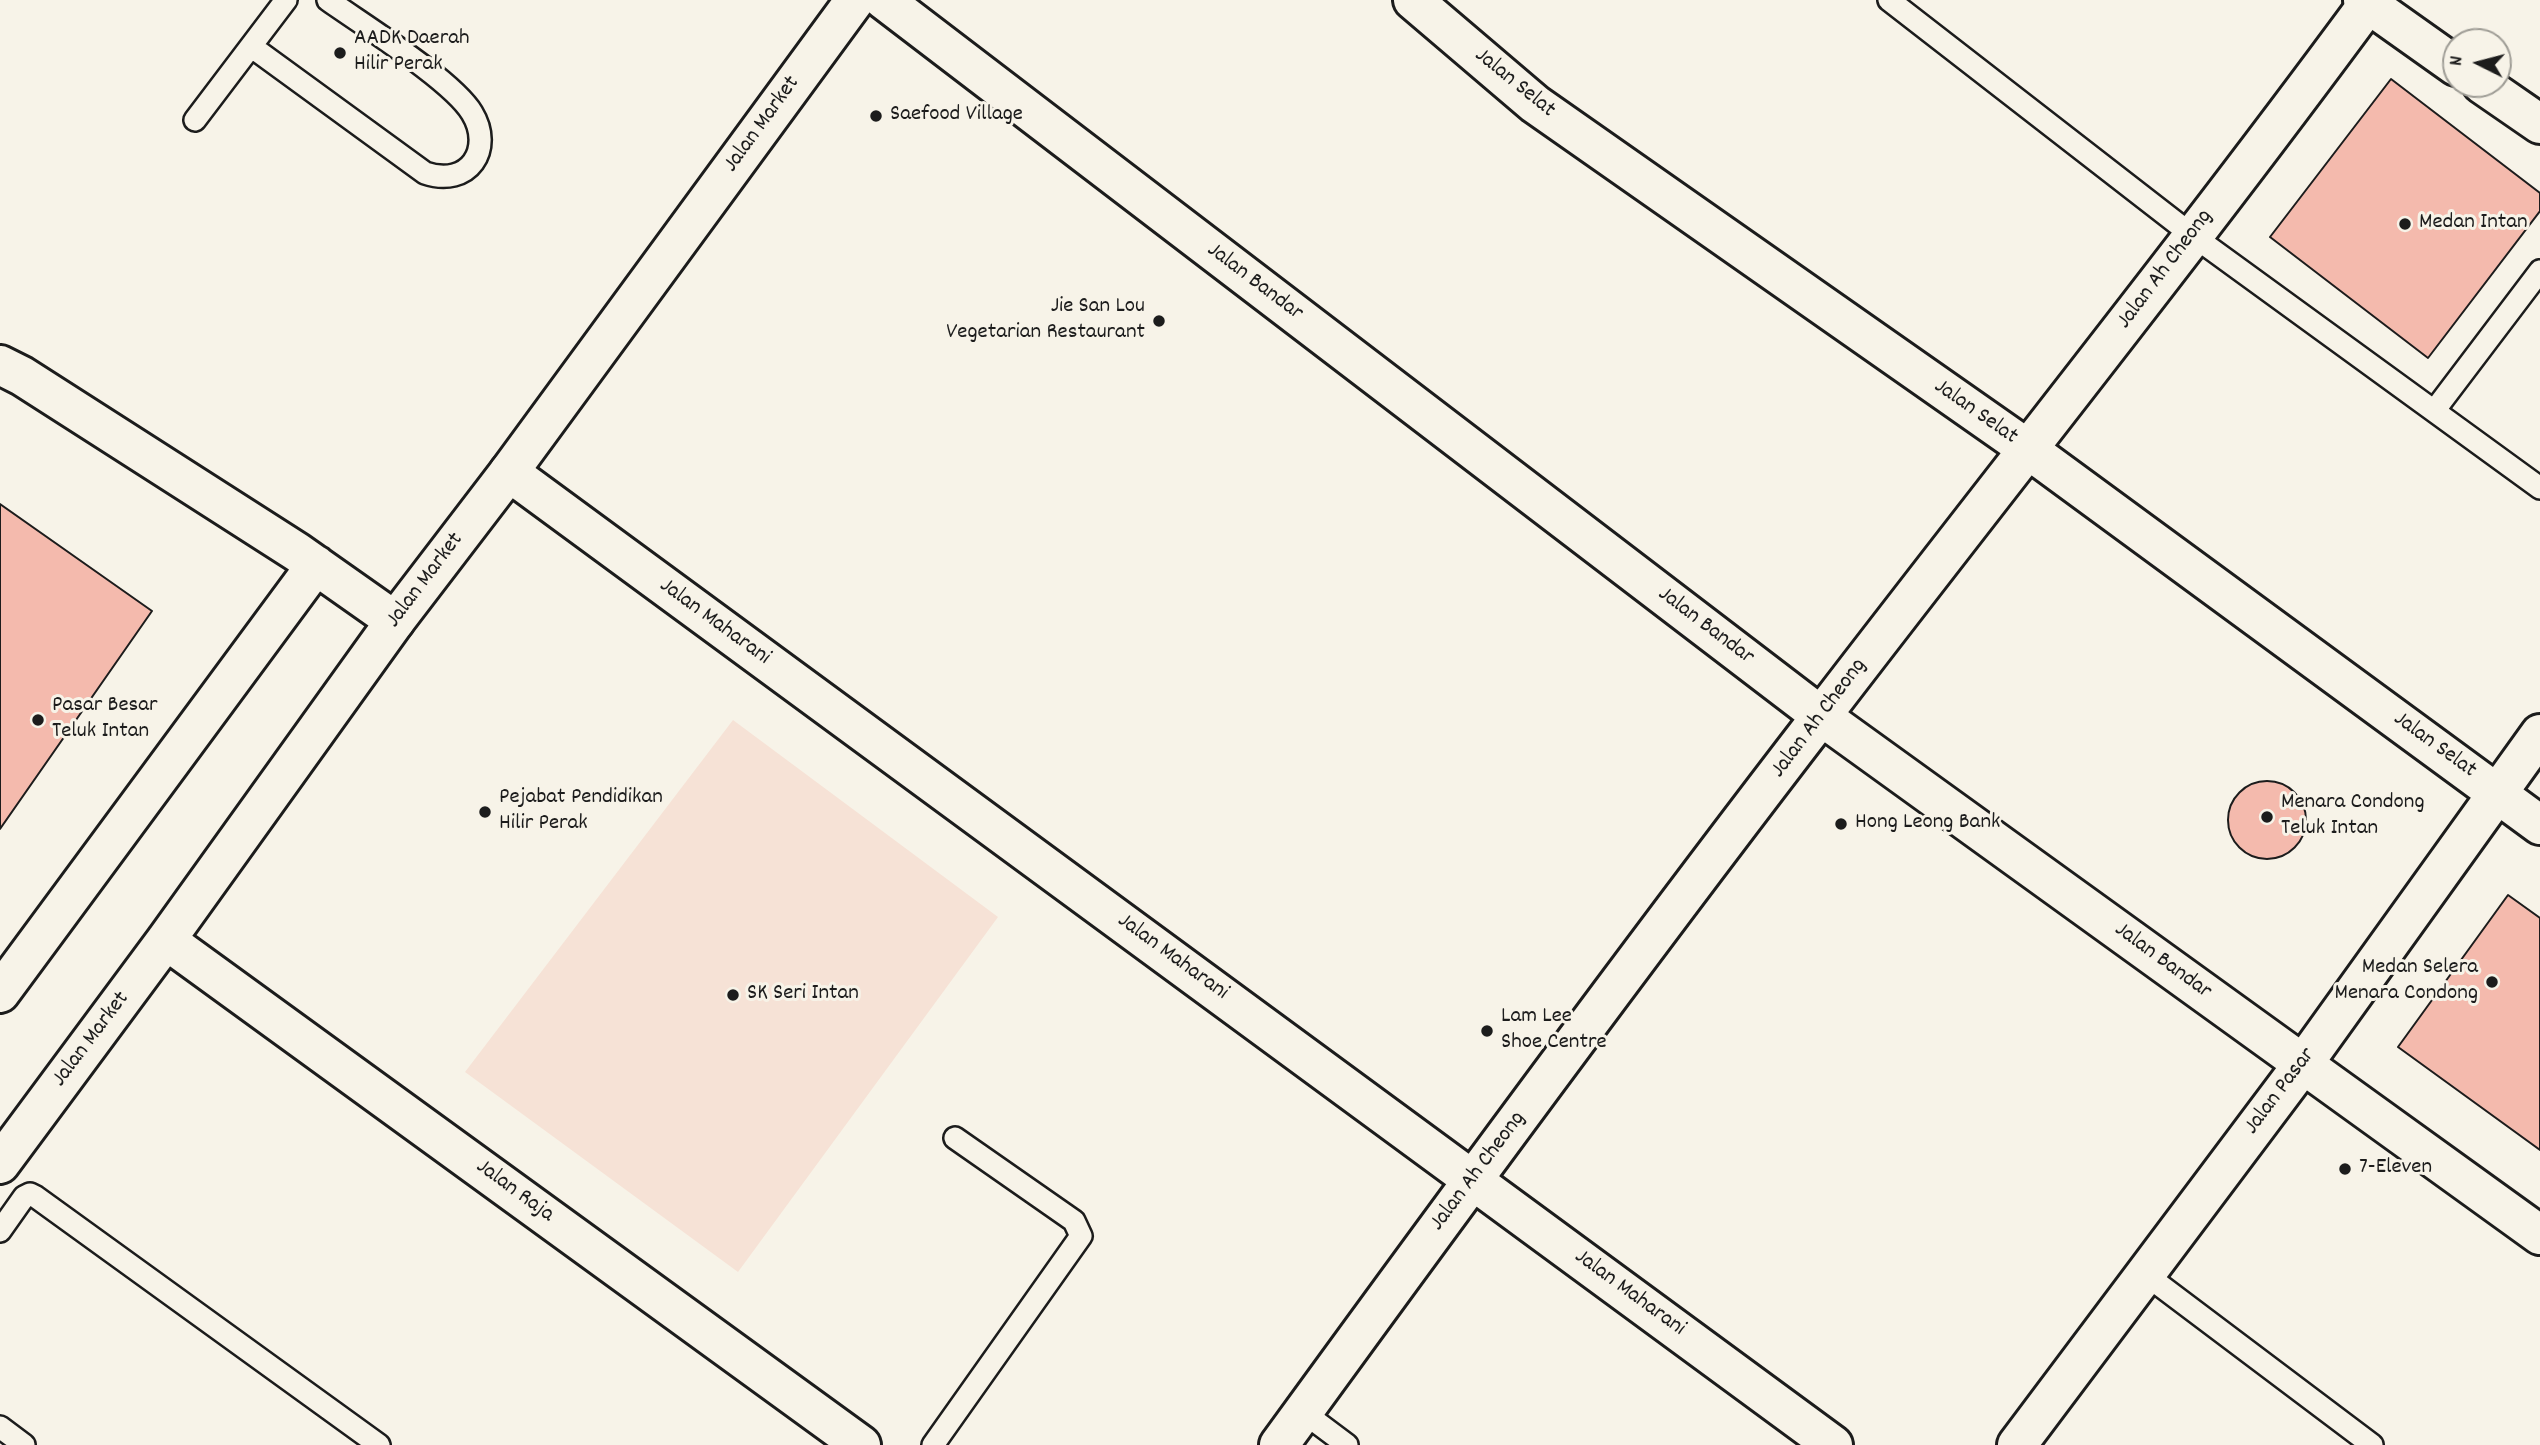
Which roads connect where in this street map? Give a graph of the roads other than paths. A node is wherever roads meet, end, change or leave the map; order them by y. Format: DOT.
graph roads {
  1 [pos="286,0"];
  2 [pos="328,0"];
  3 [pos="855,0"];
  4 [pos="884,0"];
  5 [pos="1413,0"];
  6 [pos="1889,0"];
  7 [pos="2368,1"];
  8 [pos="252,47"];
  9 [pos="2442,56"];
  10 [pos="2502,98"];
  11 [pos="195,120"];
  12 [pos="2540,124"];
  13 [pos="2192,235"];
  14 [pos="2540,271"];
  15 [pos="0,365"];
  16 [pos="2434,411"];
  17 [pos="2029,450"];
  18 [pos="509,472"];
  19 [pos="2540,488"];
  20 [pos="316,565"];
  21 [pos="395,621"];
  22 [pos="1821,716"];
  23 [pos="2540,734"];
  24 [pos="2498,793"];
  25 [pos="2540,825"];
  26 [pos="166,940"];
  27 [pos="0,993"];
  28 [pos="2303,1064"];
  29 [pos="955,1138"];
  30 [pos="0,1164"];
  31 [pos="1474,1180"];
  32 [pos="0,1231"];
  33 [pos="2540,1235"];
  34 [pos="2145,1274"];
  35 [pos="1303,1412"];
  36 [pos="0,1427"];
  37 [pos="2363,1442"];
  38 [pos="24,1445"];
  39 [pos="379,1445"];
  40 [pos="861,1445"];
  41 [pos="933,1445"];
  42 [pos="1279,1445"];
  43 [pos="1347,1445"];
  44 [pos="1833,1445"];
  45 [pos="2017,1445"];
  1 -- 8 [label="lane"];
  2 -- 8 [label="lane"];
  3 -- 18 [label="street, Jalan Market"];
  4 -- 22 [label="street, Jalan Bandar"];
  5 -- 17 [label="street, Jalan Selat"];
  6 -- 13 [label="lane"];
  7 -- 9 [label="street"];
  7 -- 13 [label="street, Jalan Ah Cheong"];
  8 -- 11 [label="lane"];
  10 -- 12 [label="street"];
  13 -- 16 [label="lane"];
  13 -- 17 [label="street, Jalan Ah Cheong"];
  14 -- 16 [label="lane"];
  15 -- 20 [label="street"];
  16 -- 19 [label="lane"];
  17 -- 22 [label="street, Jalan Ah Cheong"];
  17 -- 24 [label="street, Jalan Selat"];
  18 -- 21 [label="street, Jalan Market"];
  18 -- 31 [label="street, Jalan Maharani"];
  20 -- 21 [label="street"];
  20 -- 27 [label="street"];
  21 -- 26 [label="street, Jalan Market"];
  22 -- 28 [label="street, Jalan Bandar"];
  22 -- 31 [label="street, Jalan Ah Cheong"];
  23 -- 24 [label="street, Jalan Pasar"];
  24 -- 25 [label="street, Jalan Selat"];
  24 -- 28 [label="street, Jalan Pasar"];
  26 -- 30 [label="street, Jalan Market"];
  26 -- 40 [label="street, Jalan Raja"];
  28 -- 33 [label="street, Jalan Bandar"];
  28 -- 34 [label="street, Jalan Pasar"];
  29 -- 41 [label="lane"];
  31 -- 35 [label="street, Jalan Ah Cheong"];
  31 -- 44 [label="street, Jalan Maharani"];
  32 -- 39 [label="lane"];
  34 -- 37 [label="lane"];
  34 -- 45 [label="street, Jalan Pasar"];
  35 -- 42 [label="street, Jalan Ah Cheong"];
  35 -- 43 [label="lane"];
  36 -- 38 [label="lane"];
}
